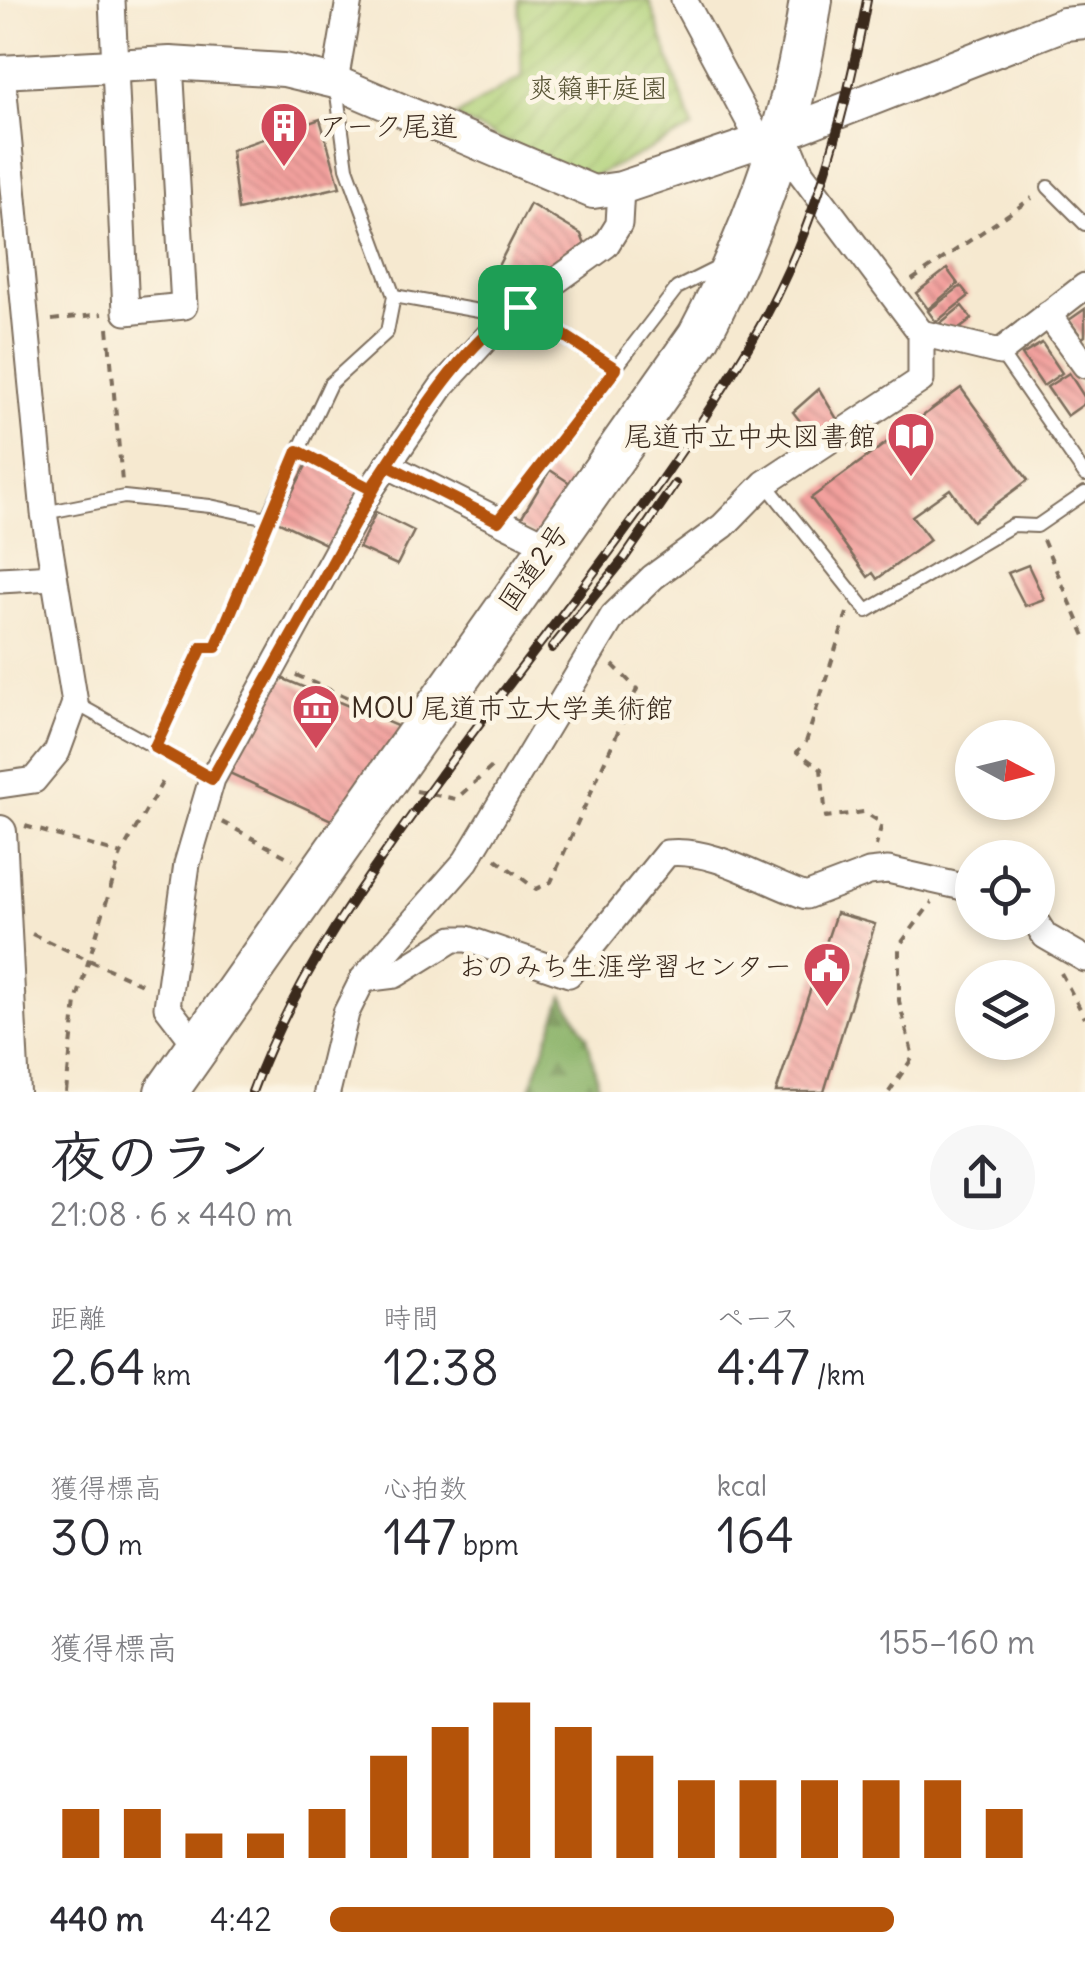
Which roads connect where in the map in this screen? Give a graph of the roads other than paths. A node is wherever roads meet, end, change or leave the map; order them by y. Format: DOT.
graph roads {
  1 [pos="112,0"];
  2 [pos="349,0"];
  3 [pos="684,0"];
  4 [pos="811,0"];
  5 [pos="1085,22"];
  6 [pos="170,63"];
  7 [pos="113,64"];
  8 [pos="1,72"];
  9 [pos="335,82"];
  10 [pos="772,136"];
  11 [pos="6,178"];
  12 [pos="1048,186"];
  13 [pos="621,188"];
  14 [pos="1085,224"];
  15 [pos="741,256"];
  16 [pos="1085,286"];
  17 [pos="394,296"];
  18 [pos="513,311"];
  19 [pos="1048,314"];
  20 [pos="921,333"];
  21 [pos="1000,352"];
  22 [pos="1085,366"];
  23 [pos="616,369"];
  24 [pos="387,465"];
  25 [pos="1085,475"];
  26 [pos="765,483"];
  27 [pos="1085,493"];
  28 [pos="44,512"];
  29 [pos="498,521"];
  30 [pos="548,546"];
  31 [pos="54,577"];
  32 [pos="0,580"];
  33 [pos="74,703"];
  34 [pos="212,779"];
  35 [pos="0,785"];
  36 [pos="9,828"];
  37 [pos="955,884"];
  38 [pos="1055,939"];
  39 [pos="1085,959"];
  40 [pos="363,979"];
  41 [pos="197,1046"];
  42 [pos="13,1092"];
  43 [pos="166,1092"];
  44 [pos="327,1092"];
  1 -- 7 [label="street"];
  2 -- 9 [label="street"];
  3 -- 10 [label="street"];
  4 -- 10 [label="highway, 国道2号"];
  5 -- 10 [label="street"];
  6 -- 7 [label="street"];
  6 -- 7 [label="street"];
  6 -- 9 [label="street"];
  7 -- 8 [label="street"];
  8 -- 11 [label="street"];
  9 -- 13 [label="street"];
  9 -- 17 [label="lane"];
  10 -- 13 [label="street"];
  10 -- 15 [label="highway, 国道2号"];
  10 -- 20 [label="street"];
  11 -- 28 [label="street"];
  12 -- 14 [label="lane"];
  13 -- 18 [label="street"];
  15 -- 23 [label="lane"];
  15 -- 30 [label="highway, 国道2号"];
  16 -- 19 [label="street"];
  17 -- 18 [label="lane"];
  17 -- 28 [label="lane"];
  18 -- 23 [label="lane"];
  18 -- 24 [label="street"];
  19 -- 21 [label="street"];
  19 -- 22 [label="street"];
  20 -- 21 [label="street"];
  20 -- 26 [label="street"];
  21 -- 25 [label="lane"];
  23 -- 29 [label="lane"];
  24 -- 29 [label="street"];
  24 -- 34 [label="street"];
  26 -- 27 [label="lane"];
  26 -- 40 [label="street"];
  28 -- 31 [label="street"];
  29 -- 30 [label="street"];
  30 -- 41 [label="highway, 国道2号"];
  31 -- 32 [label="street"];
  31 -- 33 [label="street"];
  33 -- 34 [label="lane"];
  33 -- 35 [label="street"];
  34 -- 41 [label="street"];
  36 -- 42 [label="street"];
  37 -- 40 [label="street"];
  38 -- 39 [label="street"];
  40 -- 44 [label="street"];
  41 -- 43 [label="highway, 国道2号"];
}
